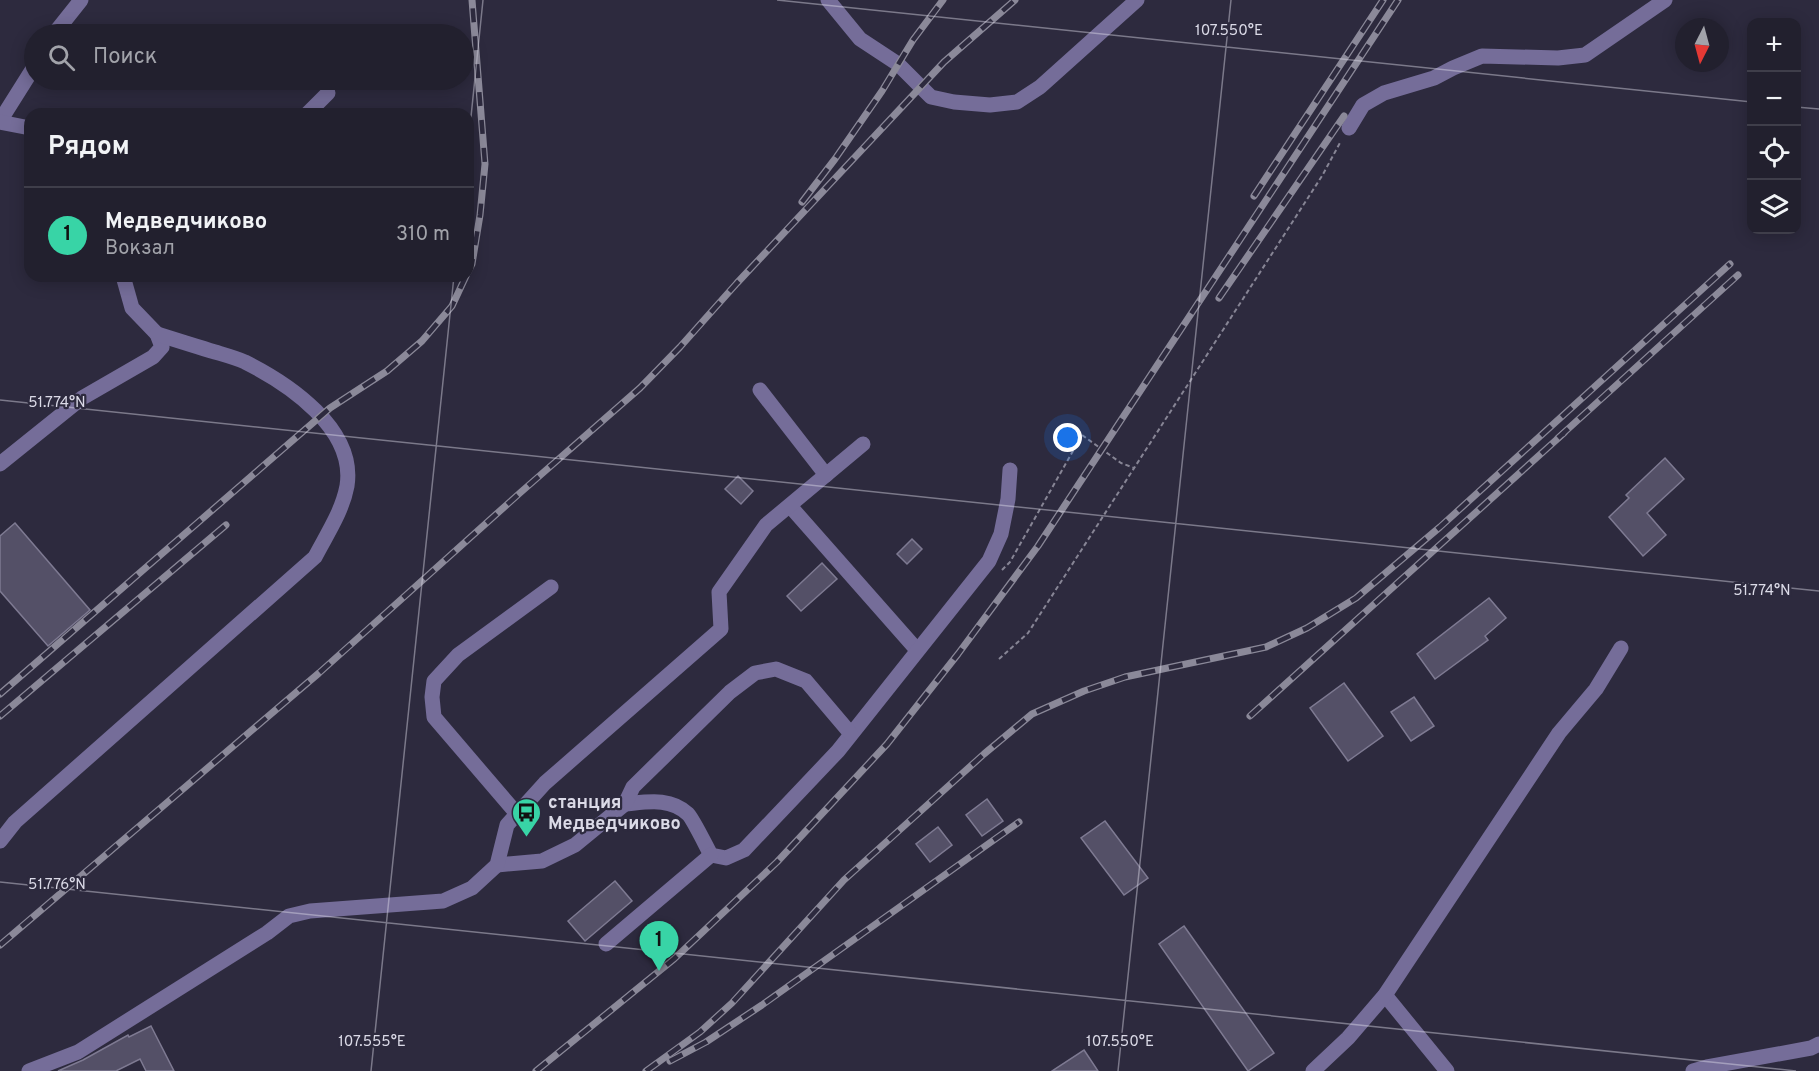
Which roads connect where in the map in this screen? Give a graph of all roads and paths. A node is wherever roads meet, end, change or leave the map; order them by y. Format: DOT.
graph roads {
  1 [pos="81,0"];
  2 [pos="828,0"];
  3 [pos="1137,0"];
  4 [pos="1665,0"];
  5 [pos="62,24"];
  6 [pos="24,82"];
  7 [pos="328,93"];
  8 [pos="313,108"];
  9 [pos="0,122"];
  10 [pos="24,127"];
  11 [pos="1349,128"];
  12 [pos="125,282"];
  13 [pos="157,334"];
  14 [pos="760,390"];
  15 [pos="863,444"];
  16 [pos="0,464"];
  17 [pos="1134,468"];
  18 [pos="1010,470"];
  19 [pos="826,475"];
  20 [pos="790,506"];
  21 [pos="1002,570"];
  22 [pos="551,587"];
  23 [pos="1621,648"];
  24 [pos="917,650"];
  25 [pos="999,659"];
  26 [pos="851,734"];
  27 [pos="625,804"];
  28 [pos="517,814"];
  29 [pos="0,842"];
  30 [pos="711,855"];
  31 [pos="497,865"];
  32 [pos="606,944"];
  33 [pos="1385,995"];
  34 [pos="1819,1044"];
  35 [pos="29,1071"];
  36 [pos="1313,1071"];
  37 [pos="1447,1071"];
  38 [pos="1693,1071"];
  1 -- 5 [label="street"];
  2 -- 3 [label="street"];
  4 -- 11 [label="street"];
  6 -- 9 [label="street"];
  7 -- 8 [label="street"];
  9 -- 10 [label="street"];
  11 -- 17 [label="path"];
  12 -- 13 [label="street"];
  13 -- 16 [label="street"];
  13 -- 29 [label="street"];
  14 -- 19 [label="street"];
  15 -- 19 [label="street"];
  17 -- 21 [label="path"];
  17 -- 25 [label="path"];
  18 -- 24 [label="street"];
  19 -- 20 [label="street"];
  20 -- 24 [label="street"];
  20 -- 28 [label="street"];
  22 -- 28 [label="street"];
  23 -- 33 [label="street"];
  24 -- 26 [label="street"];
  26 -- 27 [label="street"];
  26 -- 30 [label="street"];
  27 -- 30 [label="street"];
  27 -- 31 [label="street"];
  28 -- 31 [label="street"];
  30 -- 32 [label="street"];
  31 -- 35 [label="street"];
  33 -- 36 [label="street"];
  33 -- 37 [label="street"];
  34 -- 38 [label="street"];
}
